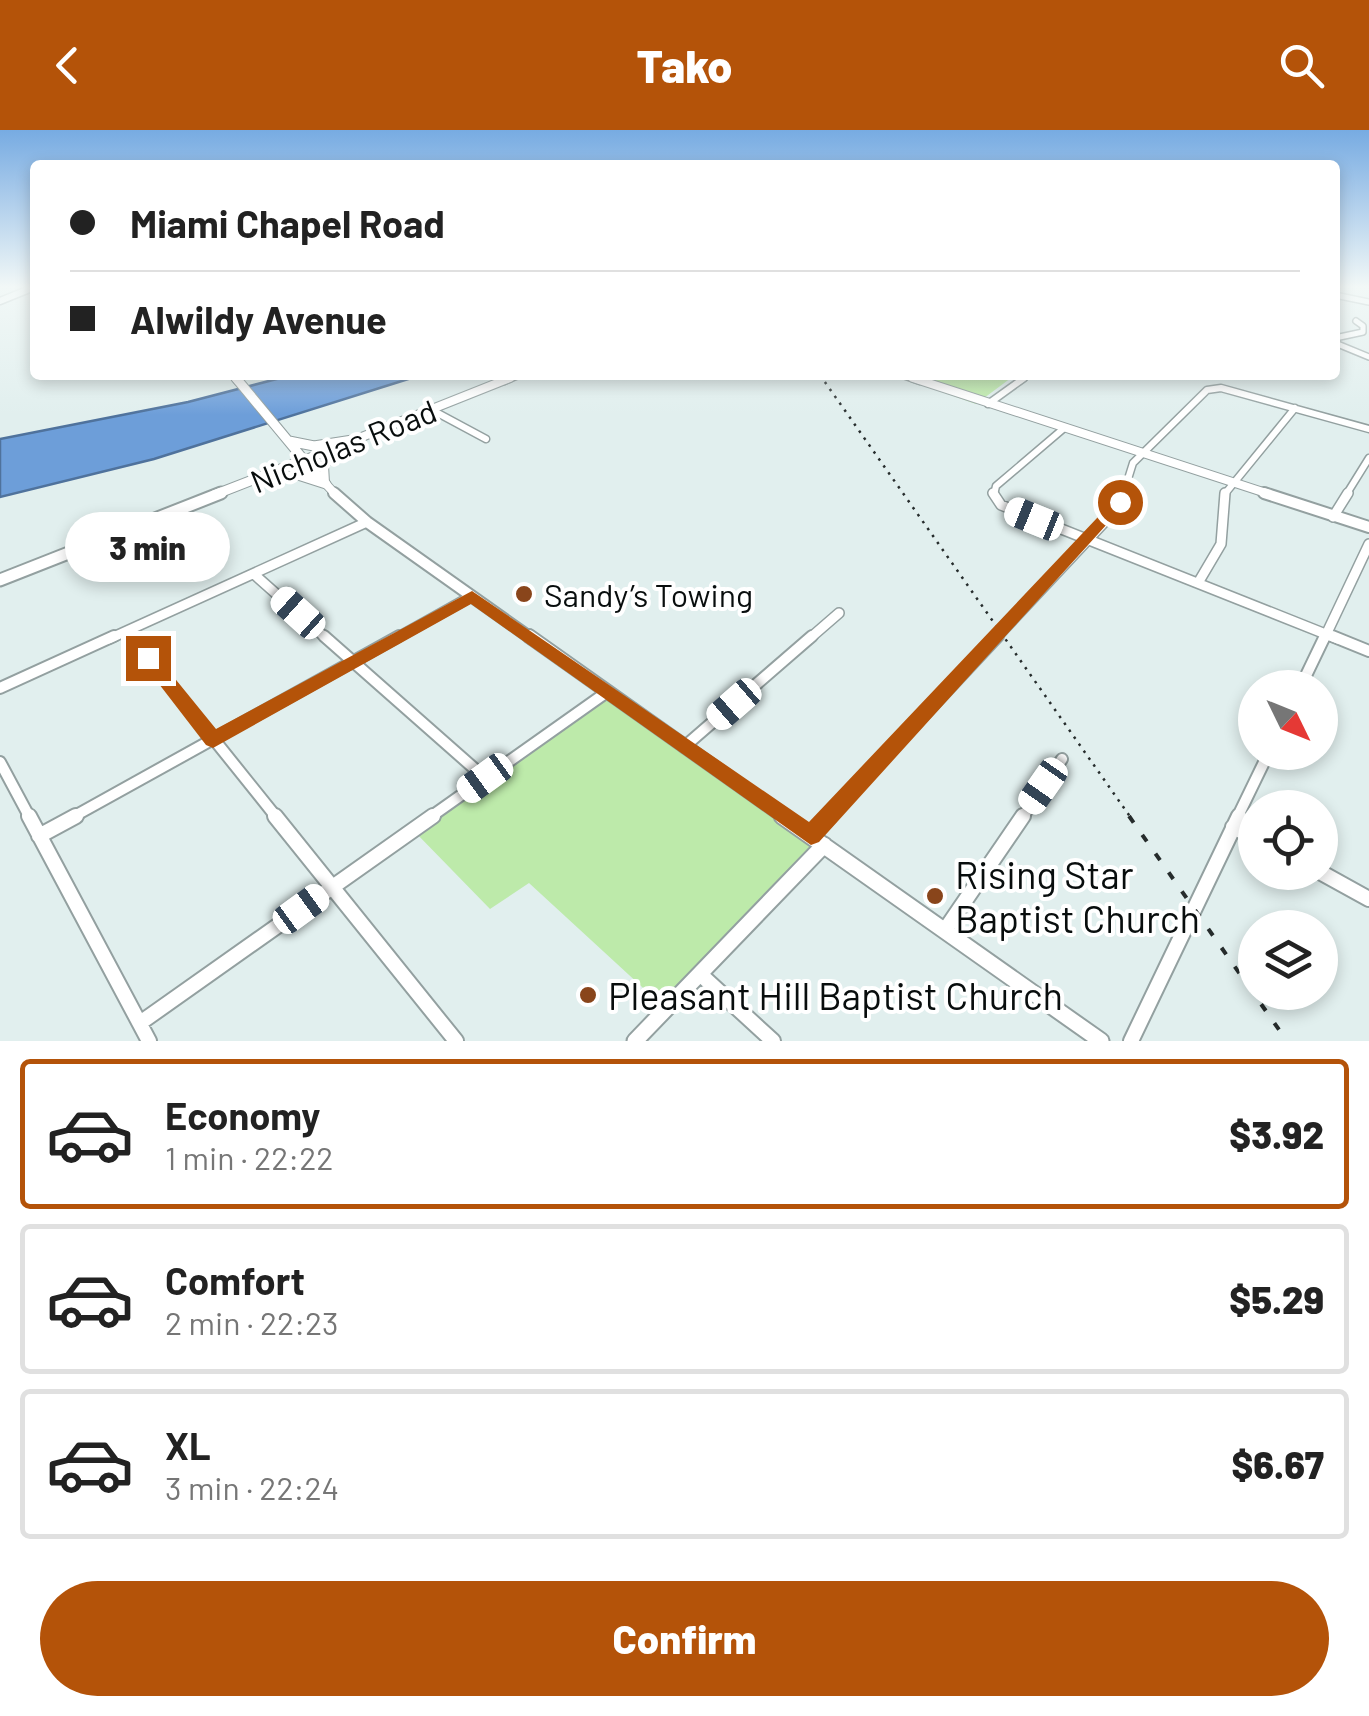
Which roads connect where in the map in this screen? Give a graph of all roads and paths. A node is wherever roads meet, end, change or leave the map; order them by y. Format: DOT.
graph roads {
  1 [pos="1363,331"];
  2 [pos="1340,339"];
  3 [pos="1340,342"];
  4 [pos="1369,357"];
  5 [pos="236,380"];
  6 [pos="918,380"];
  7 [pos="1021,380"];
  8 [pos="503,381"];
  9 [pos="988,404"];
  10 [pos="1294,408"];
  11 [pos="432,410"];
  12 [pos="1063,429"];
  13 [pos="1369,429"];
  14 [pos="359,439"];
  15 [pos="486,440"];
  16 [pos="299,447"];
  17 [pos="1140,454"];
  18 [pos="1369,458"];
  19 [pos="304,460"];
  20 [pos="326,484"];
  21 [pos="1230,484"];
  22 [pos="239,486"];
  23 [pos="1333,516"];
  24 [pos="366,522"];
  25 [pos="1369,527"];
  26 [pos="1087,540"];
  27 [pos="1369,544"];
  28 [pos="255,574"];
  29 [pos="0,580"];
  30 [pos="1198,583"];
  31 [pos="472,596"];
  32 [pos="838,613"];
  33 [pos="127,631"];
  34 [pos="1325,634"];
  35 [pos="1369,651"];
  36 [pos="353,662"];
  37 [pos="1308,670"];
  38 [pos="0,688"];
  39 [pos="607,692"];
  40 [pos="213,740"];
  41 [pos="684,747"];
  42 [pos="1062,760"];
  43 [pos="0,762"];
  44 [pos="1260,770"];
  45 [pos="485,778"];
  46 [pos="1234,826"];
  47 [pos="1238,828"];
  48 [pos="39,836"];
  49 [pos="817,840"];
  50 [pos="1338,882"];
  51 [pos="331,888"];
  52 [pos="1369,898"];
  53 [pos="945,930"];
  54 [pos="700,974"];
  55 [pos="140,1023"];
  56 [pos="150,1041"];
  57 [pos="456,1041"];
  58 [pos="635,1041"];
  59 [pos="773,1041"];
  60 [pos="1101,1041"];
  61 [pos="1132,1041"];
  1 -- 2 [label="street"];
  3 -- 4 [label="street"];
  5 -- 16 [label="main road"];
  6 -- 9 [label="street"];
  7 -- 9 [label="street"];
  8 -- 11 [label="street, Nicholas Road"];
  9 -- 12 [label="street"];
  10 -- 13 [label="street"];
  10 -- 17 [label="street"];
  10 -- 21 [label="street"];
  11 -- 14 [label="street, Nicholas Road"];
  11 -- 15 [label="street"];
  12 -- 17 [label="street"];
  12 -- 26 [label="street"];
  14 -- 16 [label="main road"];
  14 -- 19 [label="street, Nicholas Road"];
  14 -- 20 [label="street"];
  16 -- 19 [label="main road"];
  17 -- 21 [label="street"];
  17 -- 26 [label="street"];
  18 -- 23 [label="street"];
  19 -- 20 [label="street"];
  19 -- 22 [label="main road, Nicholas Road"];
  20 -- 22 [label="main road"];
  20 -- 24 [label="street"];
  21 -- 23 [label="street"];
  21 -- 30 [label="street"];
  22 -- 29 [label="main road, Nicholas Road"];
  23 -- 25 [label="street"];
  24 -- 28 [label="street"];
  24 -- 31 [label="street"];
  26 -- 30 [label="street"];
  26 -- 49 [label="street"];
  27 -- 34 [label="street"];
  28 -- 33 [label="street"];
  28 -- 36 [label="street"];
  30 -- 34 [label="street"];
  31 -- 36 [label="street"];
  31 -- 39 [label="street"];
  32 -- 41 [label="street"];
  33 -- 38 [label="street"];
  33 -- 40 [label="street"];
  34 -- 35 [label="street"];
  34 -- 37 [label="street"];
  36 -- 40 [label="street"];
  36 -- 45 [label="street"];
  39 -- 41 [label="street"];
  39 -- 45 [label="street"];
  40 -- 48 [label="street"];
  40 -- 51 [label="street"];
  41 -- 49 [label="street"];
  42 -- 53 [label="street"];
  43 -- 48 [label="street"];
  44 -- 46 [label="street"];
  45 -- 51 [label="street"];
  46 -- 47 [label="street"];
  46 -- 61 [label="street"];
  48 -- 55 [label="street"];
  49 -- 53 [label="street"];
  49 -- 54 [label="street"];
  50 -- 52 [label="street"];
  51 -- 55 [label="street"];
  51 -- 57 [label="street"];
  53 -- 60 [label="street"];
  54 -- 58 [label="street"];
  54 -- 59 [label="street"];
  55 -- 56 [label="street"];
}
